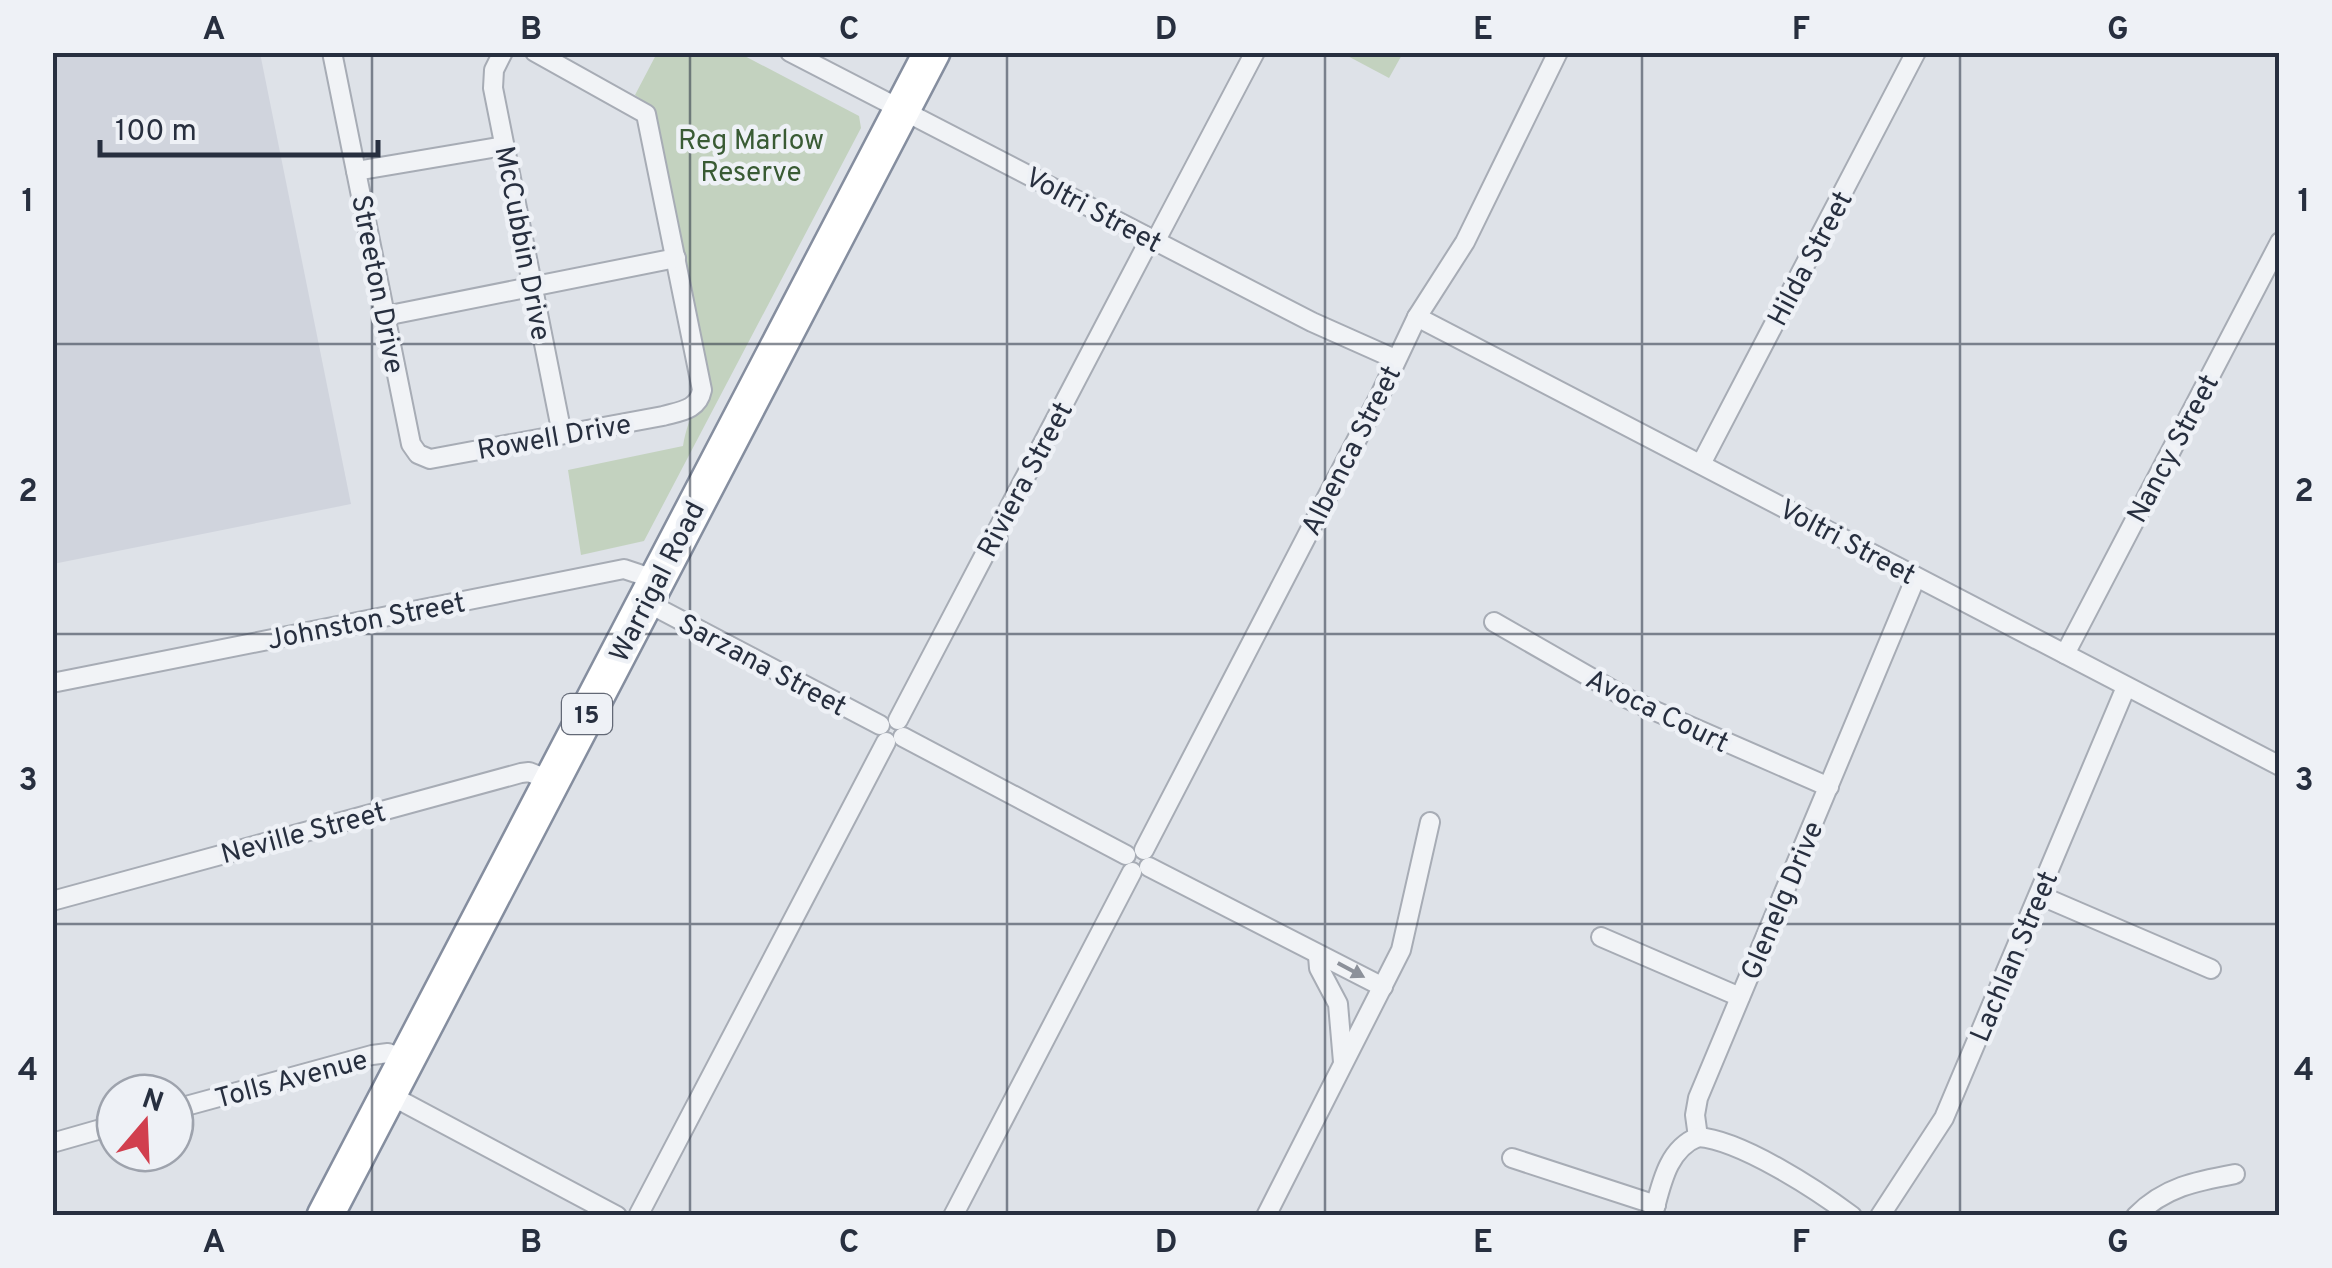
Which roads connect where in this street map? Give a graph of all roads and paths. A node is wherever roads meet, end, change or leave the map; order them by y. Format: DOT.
graph roads {
  1 [pos="332,52"];
  2 [pos="503,52"];
  3 [pos="535,52"];
  4 [pos="790,52"];
  5 [pos="932,52"];
  6 [pos="1255,52"];
  7 [pos="1558,52"];
  8 [pos="1916,52"];
  9 [pos="902,108"];
  10 [pos="504,146"];
  11 [pos="356,171"];
  12 [pos="1153,240"];
  13 [pos="2280,242"];
  14 [pos="676,258"];
  15 [pos="533,288"];
  16 [pos="386,316"];
  17 [pos="1416,317"];
  18 [pos="1396,359"];
  19 [pos="562,434"];
  20 [pos="418,454"];
  21 [pos="1701,464"];
  22 [pos="667,562"];
  23 [pos="1916,577"];
  24 [pos="646,602"];
  25 [pos="1494,622"];
  26 [pos="2065,654"];
  27 [pos="52,683"];
  28 [pos="2126,687"];
  29 [pos="892,731"];
  30 [pos="2280,766"];
  31 [pos="552,781"];
  32 [pos="1828,786"];
  33 [pos="1430,822"];
  34 [pos="1138,861"];
  35 [pos="2039,896"];
  36 [pos="52,900"];
  37 [pos="1601,937"];
  38 [pos="1318,956"];
  39 [pos="2211,968"];
  40 [pos="1383,987"];
  41 [pos="1740,997"];
  42 [pos="1338,1004"];
  43 [pos="1371,1011"];
  44 [pos="406,1060"];
  45 [pos="1344,1067"];
  46 [pos="388,1094"];
  47 [pos="195,1104"];
  48 [pos="95,1131"];
  49 [pos="1698,1137"];
  50 [pos="52,1142"];
  51 [pos="1512,1158"];
  52 [pos="2235,1174"];
  53 [pos="1654,1210"];
  54 [pos="636,1215"];
  55 [pos="325,1216"];
  56 [pos="617,1216"];
  57 [pos="952,1216"];
  58 [pos="1266,1216"];
  59 [pos="1852,1216"];
  60 [pos="1880,1216"];
  61 [pos="2136,1216"];
  1 -- 11 [label="street, Streeton Drive"];
  2 -- 10 [label="street, McCubbin Drive"];
  3 -- 14 [label="street"];
  4 -- 9 [label="street, Voltri Street"];
  5 -- 9 [label="highway, Warrigal Road / 15"];
  6 -- 12 [label="street, Riviera Street"];
  7 -- 17 [label="street, Albenca Street"];
  8 -- 21 [label="street, Hilda Street"];
  9 -- 12 [label="street, Voltri Street"];
  9 -- 22 [label="highway, Warrigal Road / 15"];
  10 -- 11 [label="street"];
  10 -- 15 [label="street, McCubbin Drive"];
  11 -- 16 [label="street, Streeton Drive"];
  12 -- 18 [label="street, Voltri Street"];
  12 -- 29 [label="street, Riviera Street"];
  13 -- 26 [label="street, Nancy Street"];
  14 -- 15 [label="street"];
  14 -- 19 [label="street, Rowell Drive"];
  15 -- 16 [label="street"];
  15 -- 19 [label="street, McCubbin Drive"];
  16 -- 20 [label="street, Streeton Drive"];
  17 -- 18 [label="street, Albenca Street"];
  17 -- 21 [label="street, Voltri Street"];
  18 -- 34 [label="street, Albenca Street"];
  19 -- 20 [label="street, Rowell Drive"];
  21 -- 23 [label="street, Voltri Street"];
  22 -- 24 [label="highway, Warrigal Road / 15"];
  22 -- 27 [label="street, Johnston Street"];
  23 -- 26 [label="street, Voltri Street"];
  23 -- 32 [label="street, Glenelg Drive"];
  24 -- 29 [label="street, Sarzana Street"];
  24 -- 31 [label="highway, Warrigal Road / 15"];
  25 -- 32 [label="street, Avoca Court"];
  26 -- 28 [label="street, Voltri Street"];
  28 -- 30 [label="street, Voltri Street"];
  28 -- 35 [label="street, Lachlan Street"];
  29 -- 34 [label="street, Sarzana Street"];
  29 -- 54 [label="street, Riviera Street"];
  31 -- 36 [label="street, Neville Street"];
  31 -- 44 [label="highway, Warrigal Road / 15"];
  32 -- 41 [label="street, Glenelg Drive"];
  33 -- 40 [label="street"];
  34 -- 38 [label="street, Sarzana Street"];
  34 -- 57 [label="street, Albenca Street"];
  35 -- 39 [label="street"];
  35 -- 60 [label="street, Lachlan Street"];
  37 -- 41 [label="street"];
  38 -- 40 [label="street, Sarzana Street, one-way"];
  38 -- 42 [label="street"];
  40 -- 43 [label="street"];
  41 -- 49 [label="street, Glenelg Drive"];
  42 -- 43 [label="street"];
  42 -- 45 [label="street"];
  43 -- 45 [label="street"];
  44 -- 46 [label="highway, Warrigal Road / 15"];
  44 -- 47 [label="street, Tolls Avenue"];
  45 -- 58 [label="street"];
  46 -- 55 [label="highway, Warrigal Road / 15"];
  46 -- 56 [label="street"];
  48 -- 50 [label="street"];
  49 -- 53 [label="street"];
  49 -- 59 [label="street"];
  51 -- 53 [label="street"];
  52 -- 61 [label="street"];
}
